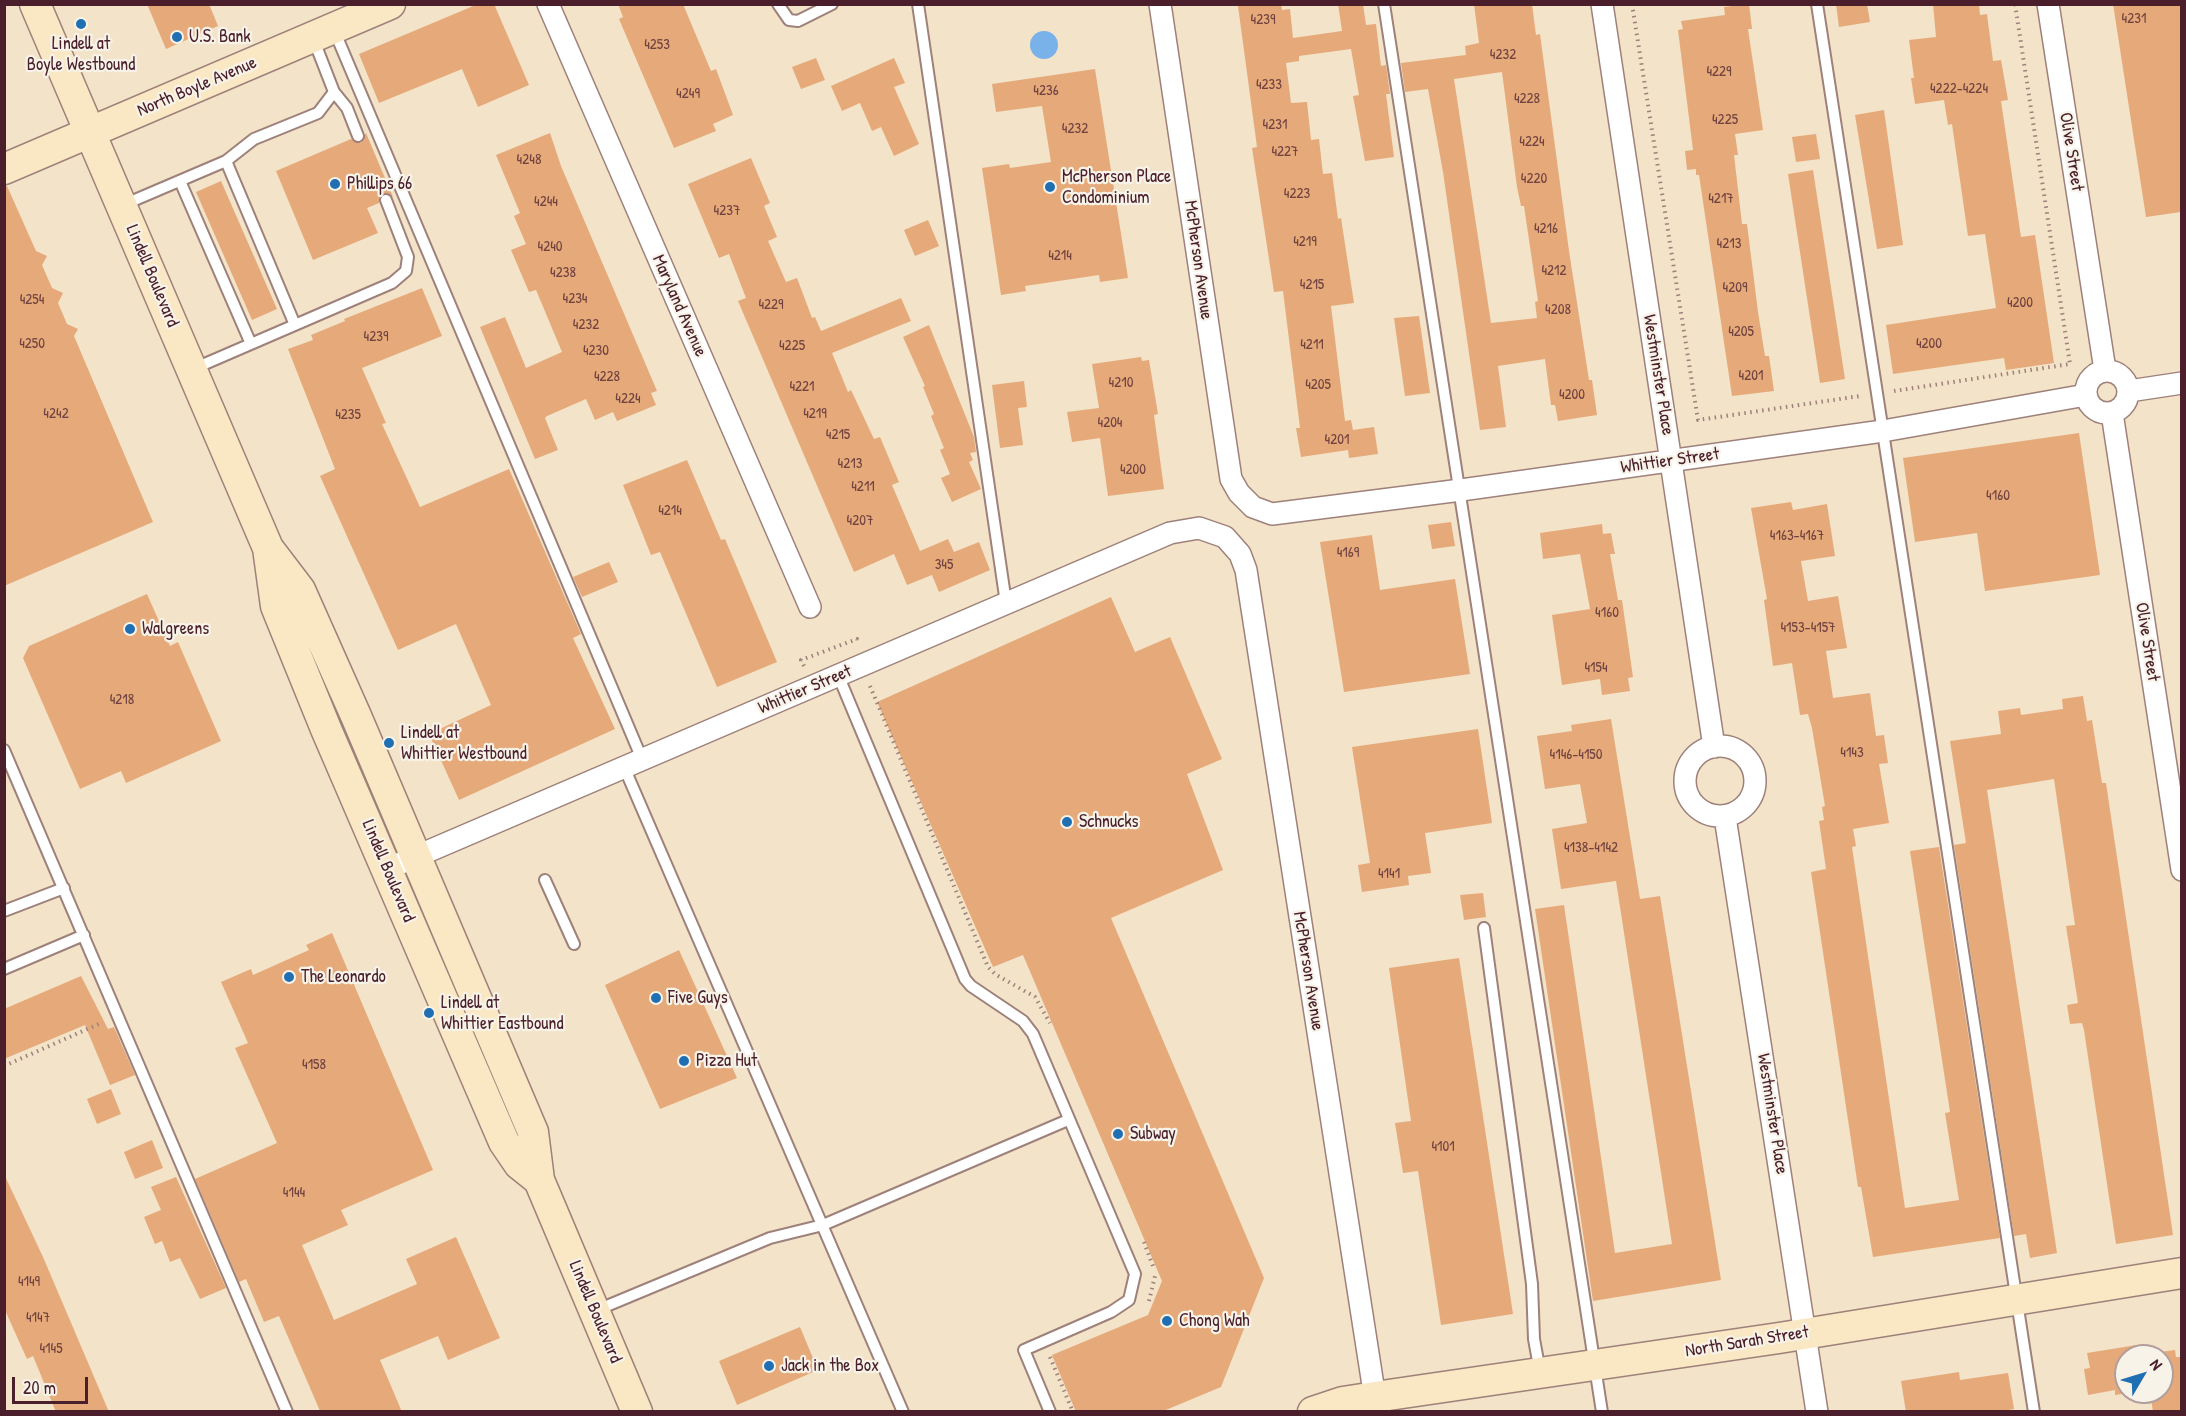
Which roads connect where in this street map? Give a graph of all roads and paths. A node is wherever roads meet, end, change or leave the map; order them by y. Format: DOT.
graph roads {
  1 [pos="35,4"];
  2 [pos="548,4"];
  3 [pos="778,4"];
  4 [pos="832,4"];
  5 [pos="918,4"];
  6 [pos="1160,4"];
  7 [pos="1384,4"];
  8 [pos="1602,4"];
  9 [pos="1817,4"];
  10 [pos="2048,4"];
  11 [pos="386,5"];
  12 [pos="323,33"];
  13 [pos="334,92"];
  14 [pos="91,132"];
  15 [pos="358,136"];
  16 [pos="226,161"];
  17 [pos="4,169"];
  18 [pos="180,181"];
  19 [pos="386,200"];
  20 [pos="122,206"];
  21 [pos="295,325"];
  22 [pos="251,344"];
  23 [pos="192,369"];
  24 [pos="2105,370"];
  25 [pos="2181,383"];
  26 [pos="2129,391"];
  27 [pos="2086,394"];
  28 [pos="2112,413"];
  29 [pos="1883,431"];
  30 [pos="1672,460"];
  31 [pos="1461,490"];
  32 [pos="1254,507"];
  33 [pos="1225,537"];
  34 [pos="268,548"];
  35 [pos="1006,603"];
  36 [pos="810,607"];
  37 [pos="857,639"];
  38 [pos="801,660"];
  39 [pos="838,675"];
  40 [pos="1714,747"];
  41 [pos="4,750"];
  42 [pos="633,763"];
  43 [pos="1725,817"];
  44 [pos="415,856"];
  45 [pos="387,869"];
  46 [pos="2181,870"];
  47 [pos="545,880"];
  48 [pos="64,888"];
  49 [pos="4,911"];
  50 [pos="1484,928"];
  51 [pos="84,935"];
  52 [pos="574,944"];
  53 [pos="4,969"];
  54 [pos="118,1016"];
  55 [pos="4,1065"];
  56 [pos="1068,1120"];
  57 [pos="538,1180"];
  58 [pos="823,1225"];
  59 [pos="2181,1273"];
  60 [pos="2017,1300"];
  61 [pos="594,1311"];
  62 [pos="1806,1334"];
  63 [pos="1594,1365"];
  64 [pos="1540,1373"];
  65 [pos="1376,1404"];
  66 [pos="287,1412"];
  67 [pos="637,1412"];
  68 [pos="903,1412"];
  69 [pos="1050,1412"];
  70 [pos="1313,1412"];
  71 [pos="1602,1412"];
  72 [pos="1818,1412"];
  73 [pos="2034,1412"];
  1 -- 14 [label="main road, Lindell Boulevard"];
  2 -- 36 [label="street, Maryland Avenue"];
  3 -- 4 [label="lane"];
  5 -- 35 [label="lane"];
  6 -- 32 [label="street, McPherson Avenue"];
  7 -- 31 [label="lane"];
  8 -- 30 [label="street, Westminster Place"];
  9 -- 29 [label="lane"];
  10 -- 24 [label="street, Olive Street"];
  11 -- 12 [label="main road, North Boyle Avenue"];
  12 -- 13 [label="lane"];
  12 -- 14 [label="main road, North Boyle Avenue"];
  12 -- 42 [label="lane"];
  13 -- 15 [label="lane"];
  13 -- 16 [label="lane"];
  14 -- 17 [label="main road, North Boyle Avenue"];
  14 -- 20 [label="main road, Lindell Boulevard"];
  16 -- 18 [label="lane"];
  16 -- 21 [label="lane"];
  18 -- 20 [label="lane"];
  18 -- 22 [label="lane"];
  19 -- 21 [label="lane"];
  20 -- 23 [label="main road, Lindell Boulevard"];
  21 -- 22 [label="lane"];
  22 -- 23 [label="lane"];
  23 -- 34 [label="main road, Lindell Boulevard"];
  24 -- 26 [label="street"];
  24 -- 27 [label="street"];
  25 -- 26 [label="street"];
  26 -- 28 [label="street"];
  27 -- 28 [label="street"];
  27 -- 29 [label="street, Whittier Street"];
  28 -- 46 [label="street, Olive Street"];
  29 -- 30 [label="street, Whittier Street"];
  29 -- 60 [label="lane"];
  30 -- 31 [label="street, Whittier Street"];
  30 -- 40 [label="street, Westminster Place"];
  31 -- 32 [label="street, Whittier Street"];
  31 -- 63 [label="lane"];
  33 -- 35 [label="street, Whittier Street"];
  33 -- 65 [label="street, McPherson Avenue"];
  34 -- 44 [label="main road, Lindell Boulevard"];
  34 -- 45 [label="main road, Lindell Boulevard"];
  35 -- 39 [label="street, Whittier Street"];
  37 -- 38 [label="path"];
  39 -- 42 [label="street, Whittier Street"];
  39 -- 56 [label="lane"];
  40 -- 43 [label="street"];
  40 -- 43 [label="street"];
  41 -- 48 [label="lane"];
  42 -- 44 [label="street, Whittier Street"];
  42 -- 58 [label="lane"];
  43 -- 62 [label="street, Westminster Place"];
  44 -- 45 [label="street, Whittier Street"];
  44 -- 57 [label="main road, Lindell Boulevard"];
  45 -- 57 [label="main road, Lindell Boulevard"];
  47 -- 52 [label="lane"];
  48 -- 49 [label="lane"];
  48 -- 51 [label="lane"];
  50 -- 64 [label="lane"];
  51 -- 53 [label="lane"];
  51 -- 54 [label="lane"];
  54 -- 55 [label="path"];
  54 -- 66 [label="lane"];
  56 -- 58 [label="lane"];
  56 -- 69 [label="lane"];
  57 -- 61 [label="main road, Lindell Boulevard"];
  58 -- 61 [label="lane"];
  58 -- 68 [label="lane"];
  59 -- 60 [label="main road, North Sarah Street"];
  60 -- 62 [label="main road, North Sarah Street"];
  60 -- 73 [label="lane"];
  61 -- 67 [label="main road, Lindell Boulevard"];
  62 -- 63 [label="main road, North Sarah Street"];
  62 -- 72 [label="street, Westminster Place"];
  63 -- 64 [label="main road, North Sarah Street"];
  63 -- 71 [label="lane"];
  64 -- 65 [label="main road, North Sarah Street"];
  65 -- 70 [label="main road, North Sarah Street"];
}
